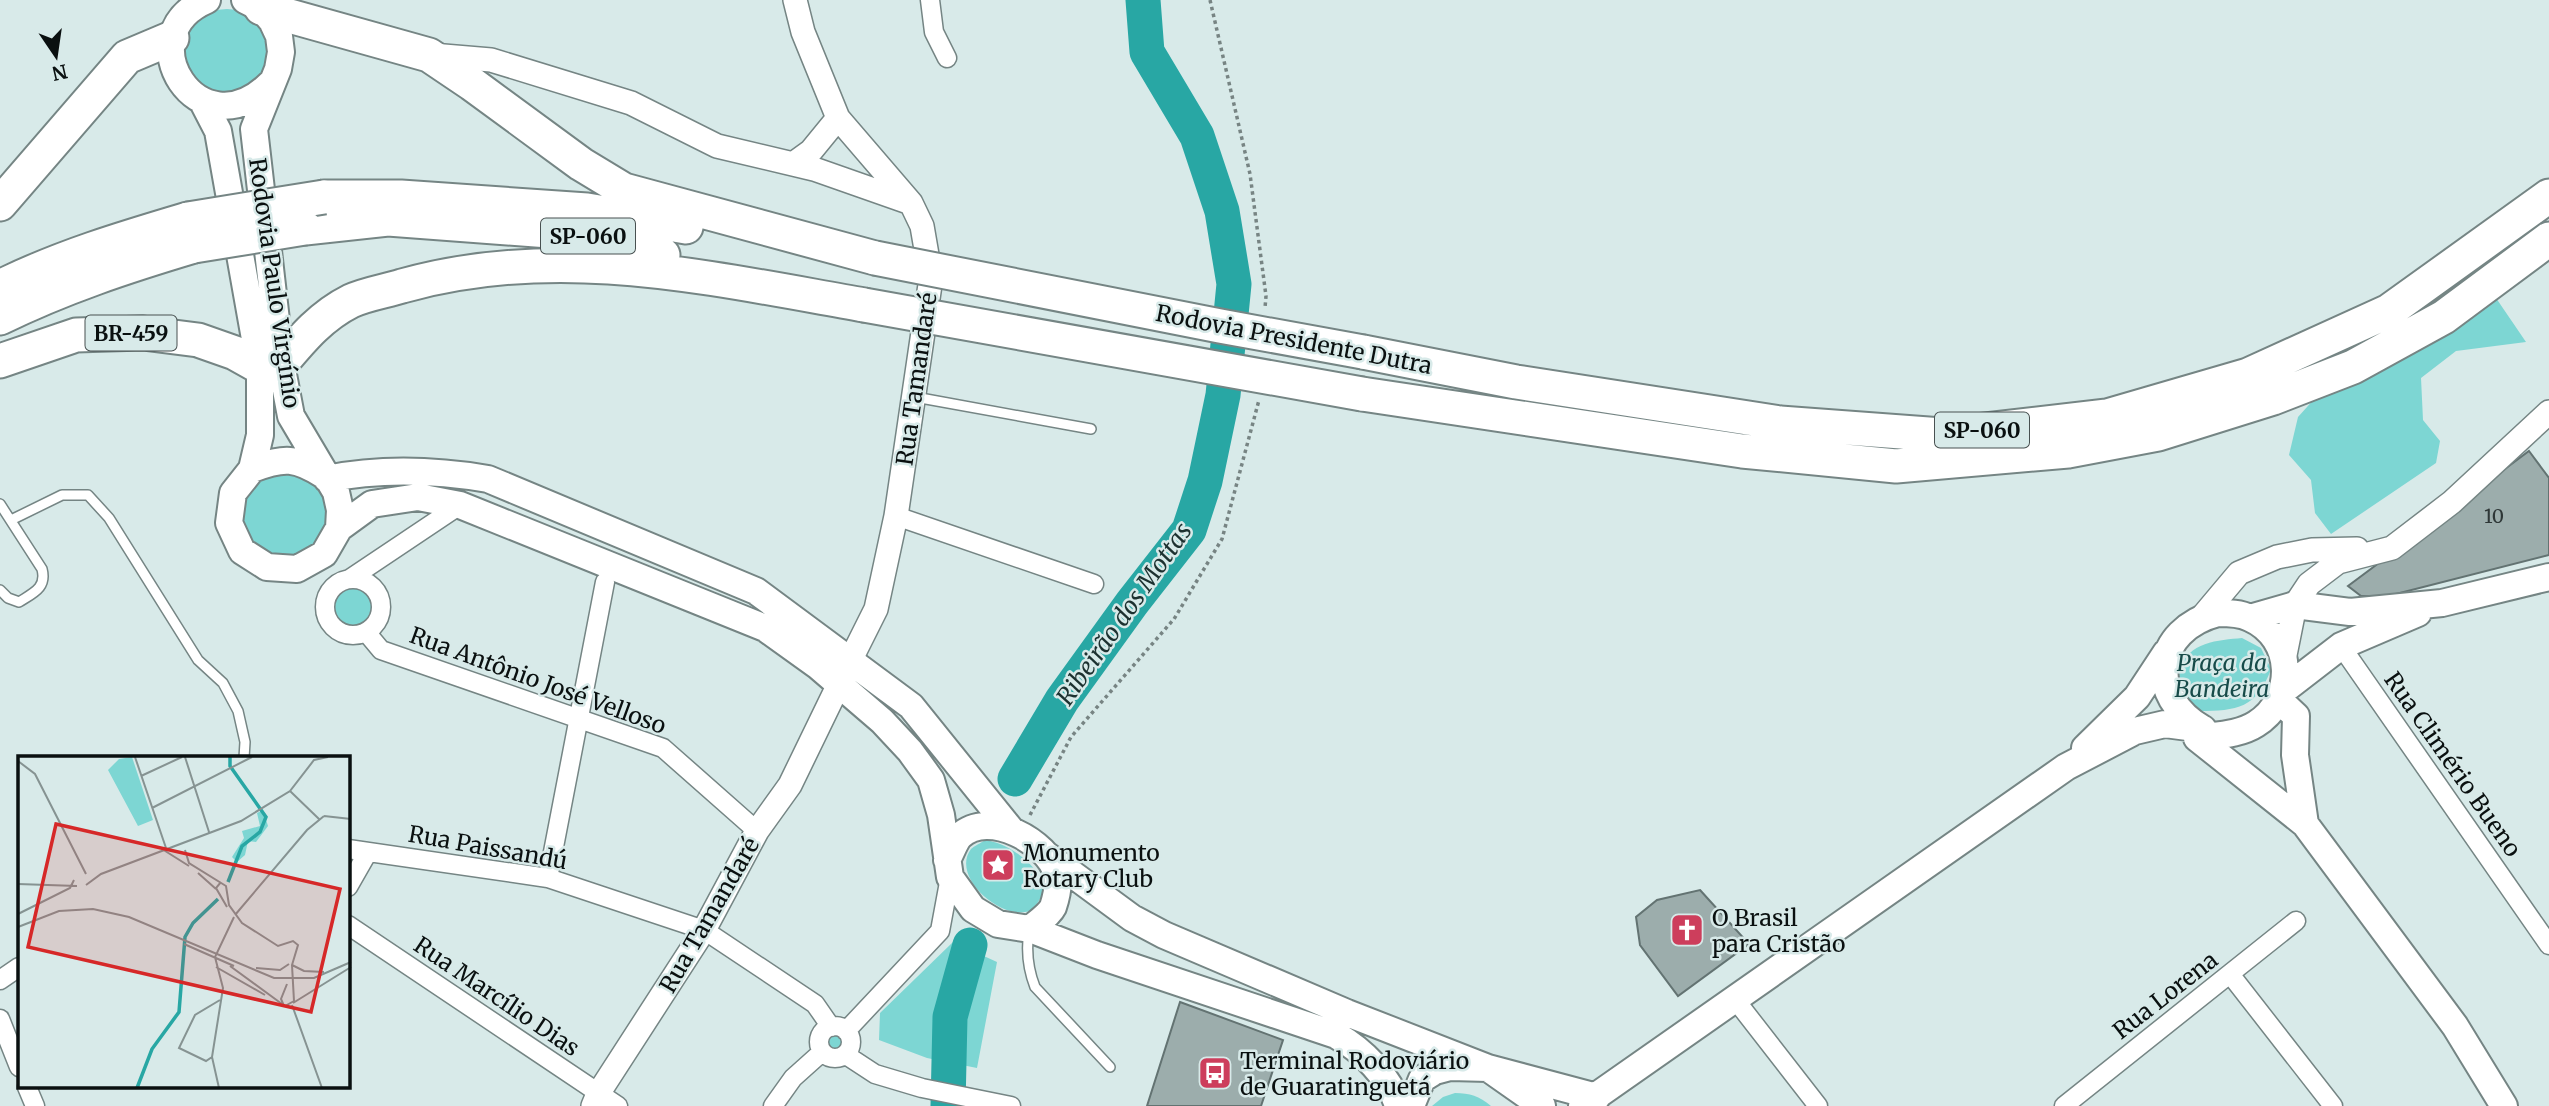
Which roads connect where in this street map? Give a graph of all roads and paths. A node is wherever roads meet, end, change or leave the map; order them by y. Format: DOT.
graph roads {
  1 [pos="207,0"];
  2 [pos="795,0"];
  3 [pos="930,0"];
  4 [pos="1210,0"];
  5 [pos="253,4"];
  6 [pos="173,20"];
  7 [pos="429,55"];
  8 [pos="947,58"];
  9 [pos="270,84"];
  10 [pos="203,102"];
  11 [pos="838,118"];
  12 [pos="793,164"];
  13 [pos="2549,196"];
  14 [pos="911,203"];
  15 [pos="0,204"];
  16 [pos="191,233"];
  17 [pos="2549,239"];
  18 [pos="875,258"];
  19 [pos="0,287"];
  20 [pos="864,305"];
  21 [pos="1265,309"];
  22 [pos="0,318"];
  23 [pos="0,361"];
  24 [pos="271,366"];
  25 [pos="913,396"];
  26 [pos="1260,396"];
  27 [pos="2549,412"];
  28 [pos="1091,429"];
  29 [pos="252,470"];
  30 [pos="326,478"];
  31 [pos="0,504"];
  32 [pos="460,505"];
  33 [pos="896,516"];
  34 [pos="11,520"];
  35 [pos="339,528"];
  36 [pos="2392,548"];
  37 [pos="2549,577"];
  38 [pos="351,578"];
  39 [pos="605,582"];
  40 [pos="1094,584"];
  41 [pos="0,590"];
  42 [pos="2442,603"];
  43 [pos="2295,605"];
  44 [pos="2202,617"];
  45 [pos="2250,618"];
  46 [pos="366,632"];
  47 [pos="2175,639"];
  48 [pos="2341,646"];
  49 [pos="2284,660"];
  50 [pos="845,672"];
  51 [pos="2281,695"];
  52 [pos="579,719"];
  53 [pos="2200,734"];
  54 [pos="244,756"];
  55 [pos="2066,767"];
  56 [pos="2305,824"];
  57 [pos="757,831"];
  58 [pos="1015,833"];
  59 [pos="350,849"];
  60 [pos="368,852"];
  61 [pos="1045,853"];
  62 [pos="948,868"];
  63 [pos="548,878"];
  64 [pos="350,884"];
  65 [pos="2296,921"];
  66 [pos="350,926"];
  67 [pos="1030,929"];
  68 [pos="704,930"];
  69 [pos="2549,944"];
  70 [pos="18,968"];
  71 [pos="2230,974"];
  72 [pos="0,980"];
  73 [pos="1734,998"];
  74 [pos="0,1019"];
  75 [pos="839,1029"];
  76 [pos="822,1052"];
  77 [pos="846,1055"];
  78 [pos="18,1064"];
  79 [pos="1110,1067"];
  80 [pos="1488,1068"];
  81 [pos="27,1088"];
  82 [pos="1589,1101"];
  83 [pos="603,1102"];
  84 [pos="2069,1104"];
  85 [pos="1006,1105"];
  86 [pos="35,1106"];
  87 [pos="773,1106"];
  88 [pos="1398,1106"];
  89 [pos="1411,1106"];
  90 [pos="1517,1106"];
  91 [pos="1542,1106"];
  92 [pos="1818,1106"];
  93 [pos="2333,1106"];
  94 [pos="2504,1106"];
  1 -- 6 [label="main road"];
  2 -- 11 [label="street, Rua Tamandaré"];
  3 -- 8 [label="street"];
  4 -- 21 [label="path"];
  5 -- 7 [label="highway"];
  5 -- 9 [label="main road, Rodovia Paulo Virgínio"];
  6 -- 10 [label="main road, Rodovia Paulo Virgínio"];
  6 -- 15 [label="highway"];
  7 -- 12 [label="street"];
  7 -- 18 [label="highway"];
  9 -- 10 [label="main road"];
  9 -- 24 [label="main road, Rodovia Paulo Virgínio"];
  10 -- 24 [label="main road, Rodovia Paulo Virgínio"];
  11 -- 12 [label="street"];
  11 -- 14 [label="street, Rua Tamandaré"];
  12 -- 14 [label="street"];
  13 -- 18 [label="highway, Rodovia Presidente Dutra / SP-060, bridge"];
  14 -- 25 [label="street, Rua Tamandaré"];
  16 -- 18 [label="highway, Rodovia Presidente Dutra / SP-060, bridge"];
  16 -- 19 [label="highway, Rodovia Presidente Dutra / SP-060"];
  16 -- 20 [label="highway, Rodovia Presidente Dutra / SP-060, bridge"];
  16 -- 22 [label="highway, Rodovia Presidente Dutra / SP-060"];
  17 -- 20 [label="highway, Rodovia Presidente Dutra / SP-060, bridge"];
  20 -- 24 [label="highway"];
  23 -- 24 [label="highway, BR-459"];
  24 -- 29 [label="main road, Rodovia Paulo Virgínio"];
  24 -- 30 [label="main road, Rodovia Paulo Virgínio"];
  25 -- 28 [label="lane"];
  25 -- 33 [label="street, Rua Tamandaré"];
  26 -- 58 [label="path"];
  27 -- 36 [label="street"];
  29 -- 30 [label="main road"];
  29 -- 35 [label="main road, Rodovia Paulo Virgínio"];
  30 -- 35 [label="main road, Rodovia Paulo Virgínio"];
  30 -- 50 [label="main road"];
  31 -- 34 [label="lane"];
  32 -- 35 [label="main road"];
  32 -- 38 [label="street"];
  32 -- 50 [label="main road"];
  33 -- 40 [label="street"];
  33 -- 50 [label="street, Rua Tamandaré"];
  34 -- 41 [label="lane"];
  34 -- 54 [label="lane"];
  36 -- 43 [label="street"];
  36 -- 44 [label="street"];
  37 -- 42 [label="main road"];
  38 -- 46 [label="street"];
  38 -- 46 [label="street"];
  39 -- 52 [label="street"];
  42 -- 43 [label="main road"];
  42 -- 48 [label="main road"];
  43 -- 45 [label="main road"];
  43 -- 49 [label="street"];
  44 -- 45 [label="main road"];
  44 -- 47 [label="main road"];
  45 -- 49 [label="main road"];
  46 -- 52 [label="street, Rua Antônio José Velloso"];
  47 -- 53 [label="main road"];
  47 -- 55 [label="main road"];
  48 -- 51 [label="main road"];
  48 -- 69 [label="street, Rua Climério Bueno"];
  49 -- 51 [label="main road"];
  50 -- 57 [label="street, Rua Tamandaré"];
  50 -- 58 [label="main road"];
  50 -- 62 [label="main road"];
  51 -- 53 [label="main road"];
  51 -- 56 [label="main road"];
  52 -- 57 [label="street, Rua Antônio José Velloso"];
  52 -- 63 [label="street"];
  53 -- 55 [label="main road"];
  53 -- 56 [label="main road"];
  55 -- 73 [label="main road"];
  56 -- 94 [label="main road"];
  57 -- 68 [label="street, Rua Tamandaré"];
  58 -- 61 [label="main road"];
  58 -- 62 [label="main road"];
  59 -- 60 [label="street, Rua Paissandú"];
  60 -- 63 [label="street, Rua Paissandú"];
  60 -- 64 [label="street"];
  61 -- 67 [label="main road"];
  61 -- 80 [label="main road"];
  62 -- 67 [label="main road"];
  62 -- 75 [label="street"];
  63 -- 68 [label="street, Rua Paissandú"];
  65 -- 71 [label="street, Rua Lorena"];
  66 -- 83 [label="street, Rua Marcílio Dias"];
  67 -- 79 [label="lane"];
  67 -- 88 [label="main road"];
  68 -- 75 [label="street, Rua Paissandú"];
  68 -- 83 [label="street, Rua Tamandaré"];
  70 -- 72 [label="street"];
  71 -- 84 [label="street, Rua Lorena"];
  71 -- 93 [label="street"];
  73 -- 82 [label="main road"];
  73 -- 92 [label="street"];
  74 -- 78 [label="street"];
  75 -- 76 [label="street"];
  75 -- 77 [label="street"];
  76 -- 77 [label="street"];
  76 -- 87 [label="street"];
  77 -- 85 [label="street"];
  80 -- 82 [label="main road"];
  80 -- 89 [label="main road"];
  80 -- 90 [label="main road"];
  80 -- 91 [label="main road"];
  81 -- 86 [label="street"];
}
